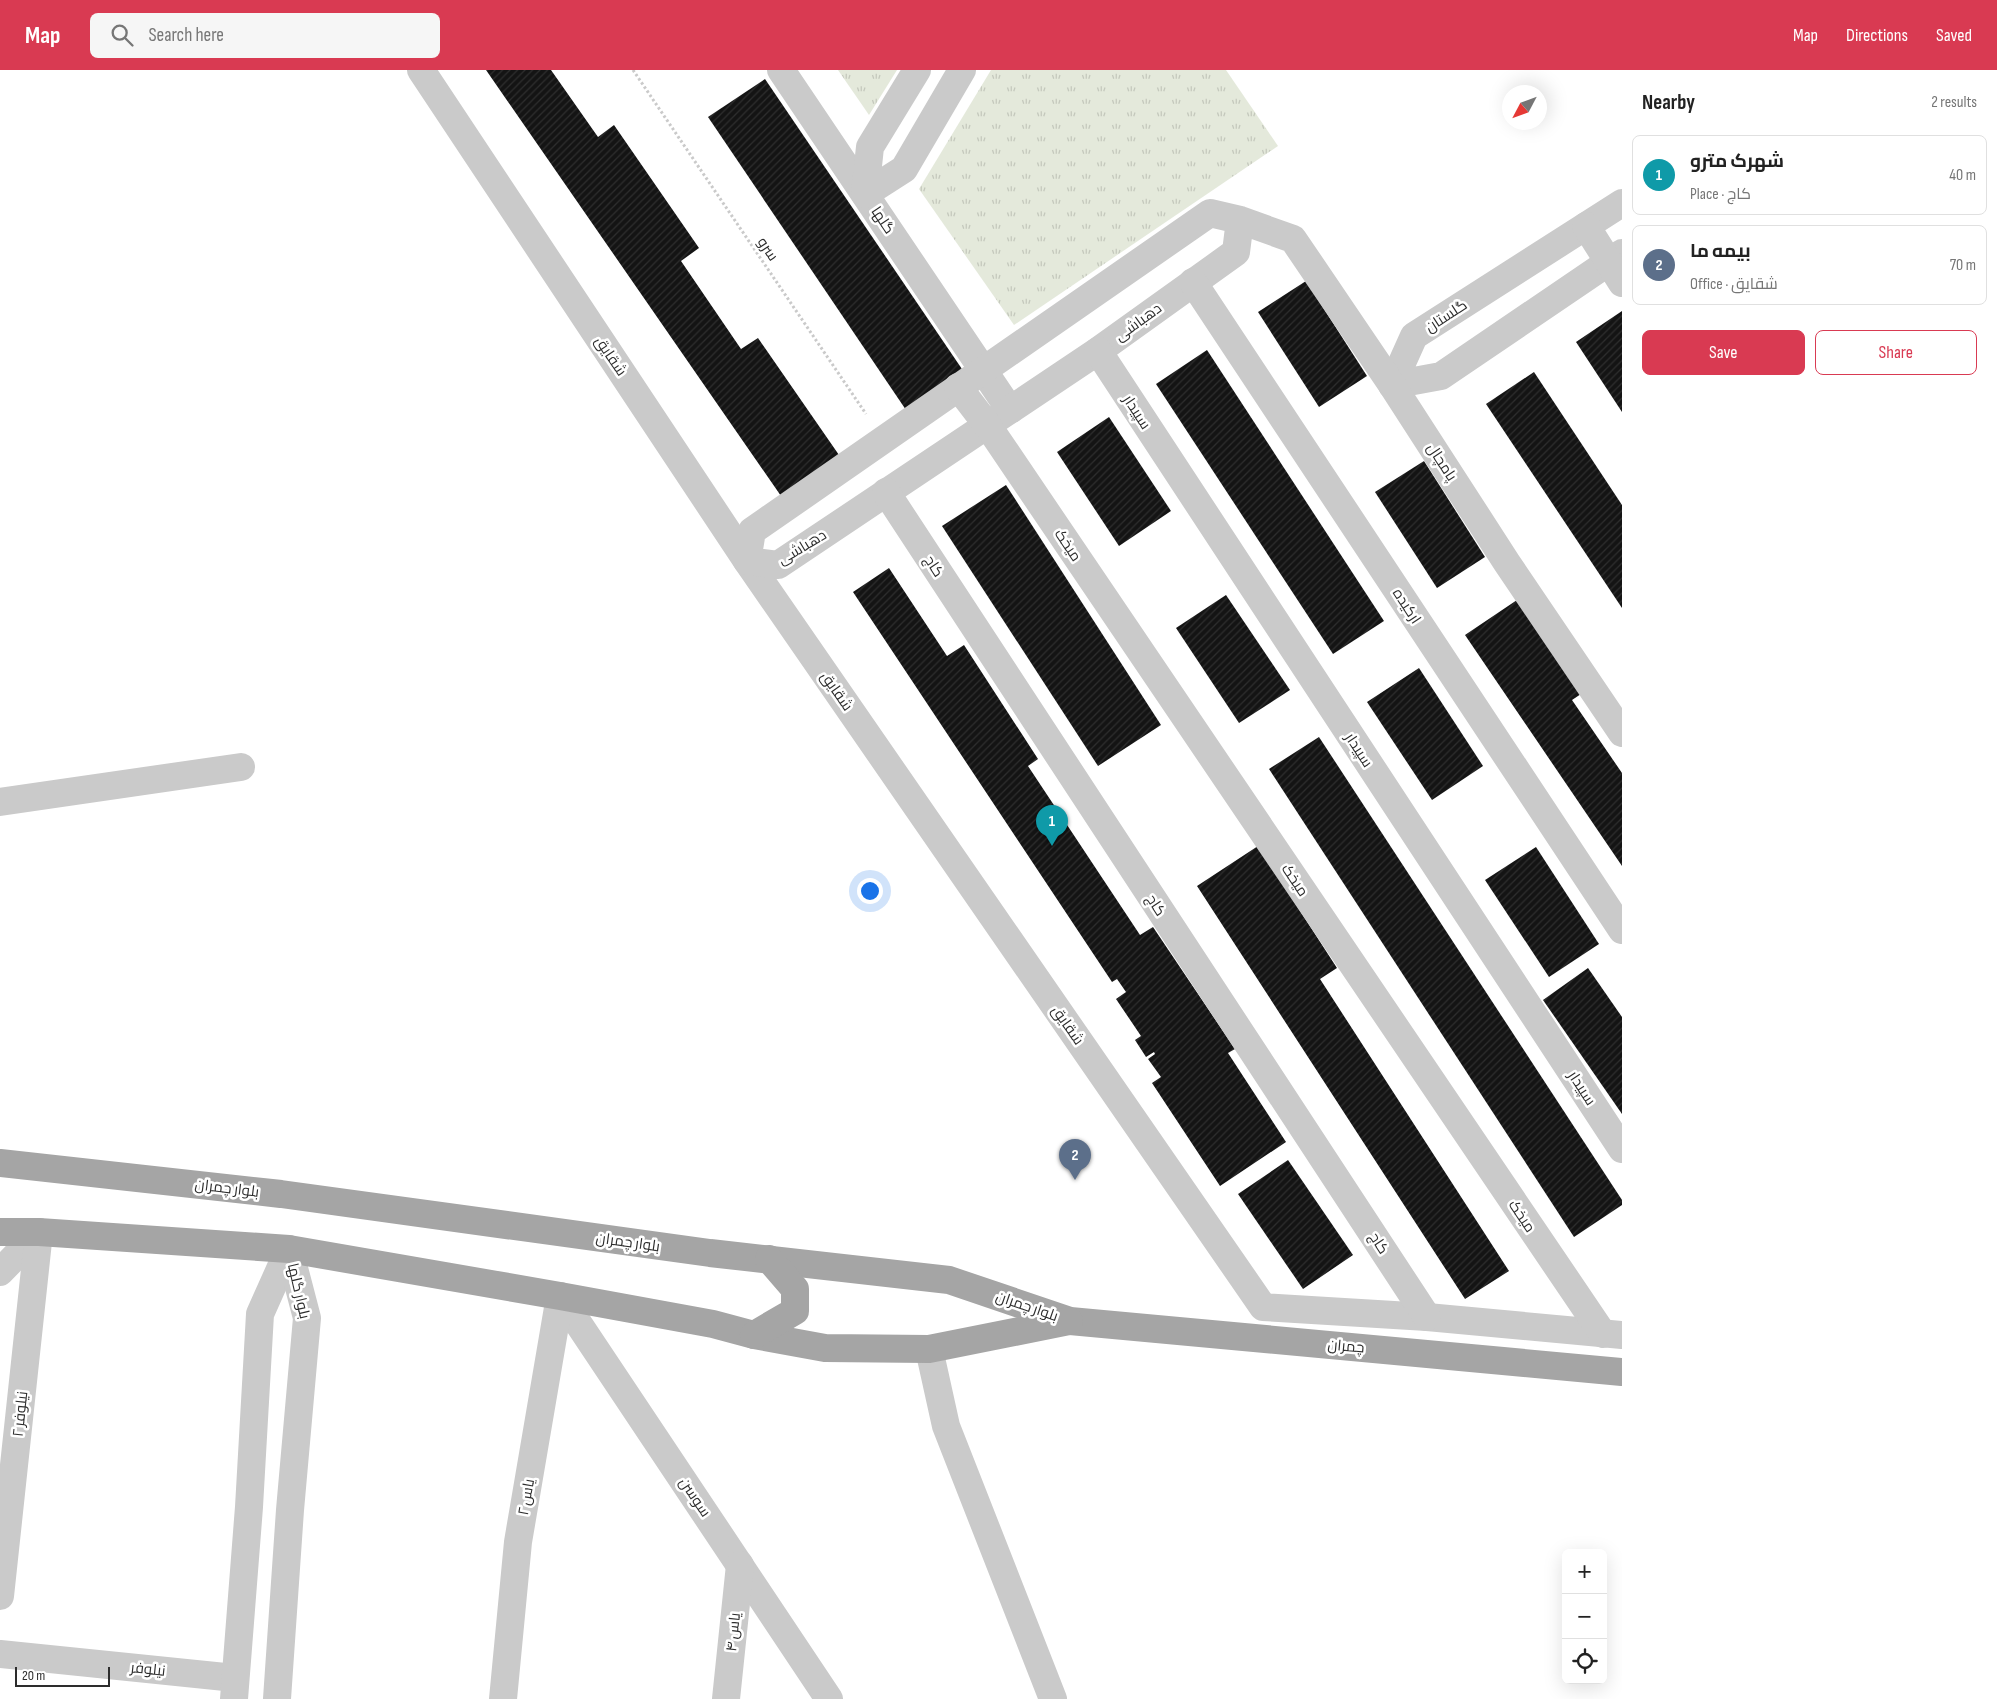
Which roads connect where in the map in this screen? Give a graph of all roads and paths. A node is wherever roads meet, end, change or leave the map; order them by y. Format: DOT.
graph roads {
  1 [pos="421,70"];
  2 [pos="633,70"];
  3 [pos="782,70"];
  4 [pos="917,70"];
  5 [pos="962,70"];
  6 [pos="865,194"];
  7 [pos="1622,203"];
  8 [pos="1240,220"];
  9 [pos="1586,226"];
  10 [pos="1617,266"];
  11 [pos="1192,282"];
  12 [pos="1098,351"];
  13 [pos="983,370"];
  14 [pos="1392,386"];
  15 [pos="958,387"];
  16 [pos="1010,410"];
  17 [pos="988,426"];
  18 [pos="883,440"];
  19 [pos="886,492"];
  20 [pos="748,561"];
  21 [pos="1622,733"];
  22 [pos="241,766"];
  23 [pos="0,802"];
  24 [pos="1622,930"];
  25 [pos="1622,1149"];
  26 [pos="0,1163"];
  27 [pos="0,1232"];
  28 [pos="39,1232"];
  29 [pos="289,1249"];
  30 [pos="769,1259"];
  31 [pos="0,1272"];
  32 [pos="560,1296"];
  33 [pos="1427,1318"];
  34 [pos="1070,1320"];
  35 [pos="754,1335"];
  36 [pos="1613,1335"];
  37 [pos="929,1349"];
  38 [pos="1622,1372"];
  39 [pos="740,1565"];
  40 [pos="0,1596"];
  41 [pos="0,1654"];
  42 [pos="235,1688"];
  43 [pos="277,1699"];
  44 [pos="503,1699"];
  45 [pos="726,1699"];
  46 [pos="829,1699"];
  47 [pos="1053,1699"];
  1 -- 20 [label="street, شقایق"];
  2 -- 18 [label="path, سرو"];
  3 -- 6 [label="street, گلها"];
  4 -- 6 [label="street"];
  5 -- 6 [label="street"];
  6 -- 13 [label="street, گلها"];
  7 -- 9 [label="street, گلستان"];
  8 -- 11 [label="street, دهباشی"];
  8 -- 13 [label="street"];
  8 -- 14 [label="street, پامچال"];
  9 -- 10 [label="street"];
  9 -- 14 [label="street, گلستان"];
  10 -- 14 [label="street"];
  11 -- 12 [label="street, دهباشی"];
  11 -- 24 [label="street, ارکیده"];
  12 -- 16 [label="street, دهباشی"];
  12 -- 25 [label="street, سپیدار"];
  13 -- 15 [label="street"];
  13 -- 16 [label="street, گلها"];
  14 -- 21 [label="street, پامچال"];
  15 -- 17 [label="street, میخک"];
  15 -- 18 [label="street"];
  16 -- 17 [label="street, دهباشی"];
  17 -- 19 [label="street, دهباشی"];
  17 -- 36 [label="street, میخک"];
  18 -- 20 [label="street"];
  19 -- 20 [label="street, دهباشی"];
  19 -- 33 [label="street, کاج"];
  20 -- 33 [label="street, شقایق"];
  22 -- 23 [label="street"];
  26 -- 30 [label="main road, بلوار چمران"];
  27 -- 28 [label="main road, بلوار چمران"];
  28 -- 29 [label="main road, بلوار چمران"];
  28 -- 31 [label="street"];
  28 -- 40 [label="street, نیلوفر ۲"];
  29 -- 32 [label="main road, بلوار چمران"];
  29 -- 42 [label="street, بلوار گلها"];
  29 -- 43 [label="street, بلوار گلها"];
  30 -- 34 [label="main road, بلوار چمران"];
  30 -- 35 [label="main road"];
  32 -- 35 [label="main road, بلوار چمران"];
  32 -- 39 [label="street, سوسن"];
  32 -- 44 [label="street, یاس ۲"];
  33 -- 36 [label="street"];
  34 -- 37 [label="main road, بلوار چمران"];
  34 -- 38 [label="main road, چمران"];
  35 -- 37 [label="main road, بلوار چمران"];
  37 -- 47 [label="street"];
  39 -- 45 [label="street, یاس ۴"];
  39 -- 46 [label="street, سوسن"];
  41 -- 42 [label="street, نیلوفر"];
}
